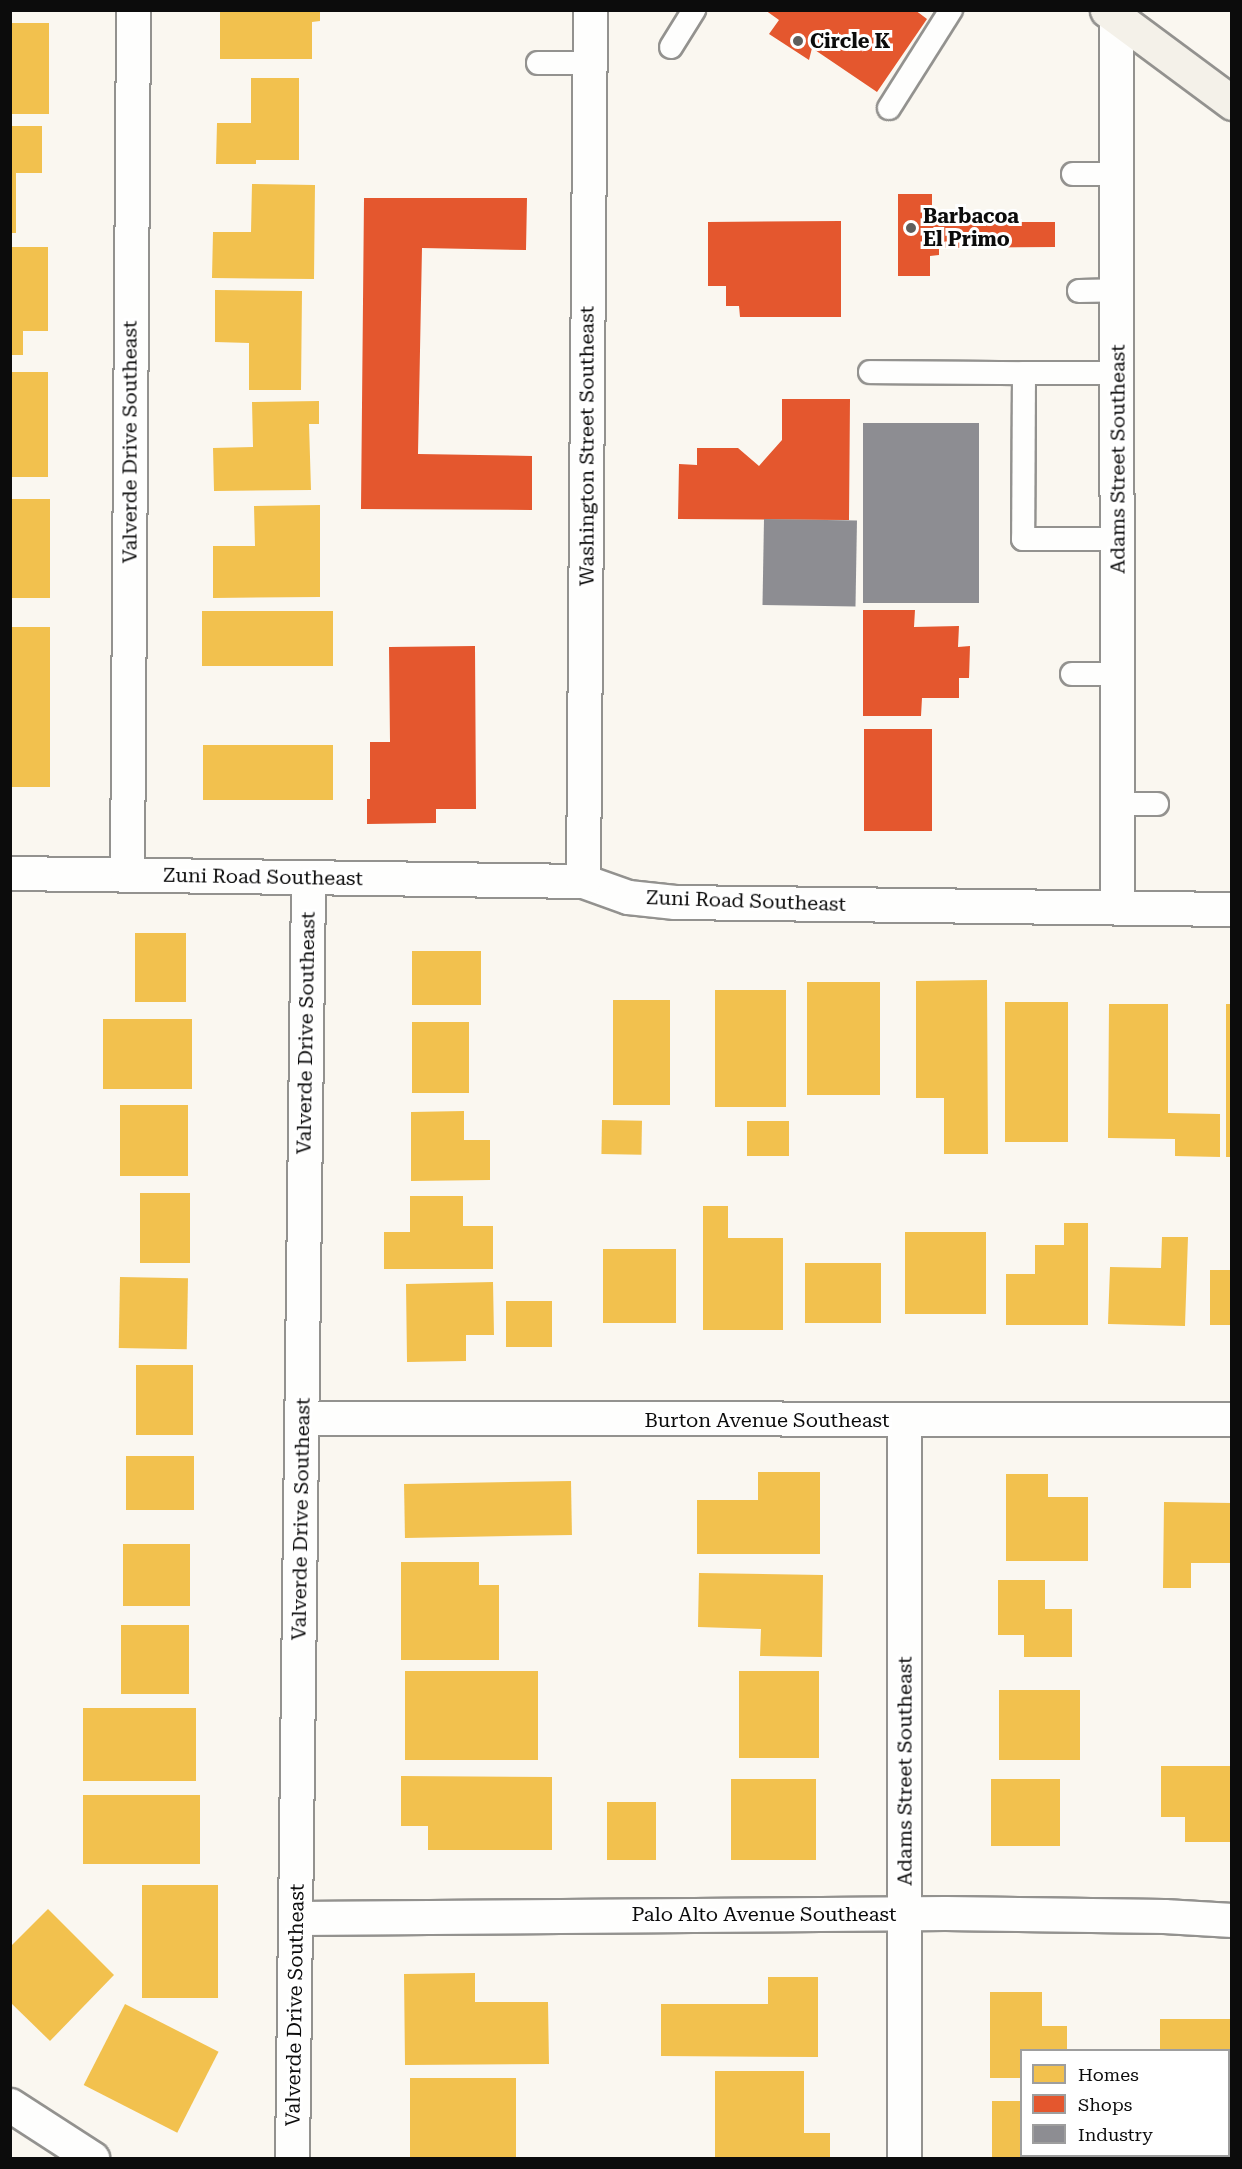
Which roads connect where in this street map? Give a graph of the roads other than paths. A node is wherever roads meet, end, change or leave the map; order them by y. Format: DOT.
graph roads {
  1 [pos="132,10"];
  2 [pos="590,10"];
  3 [pos="694,10"];
  4 [pos="951,10"];
  5 [pos="1113,13"];
  6 [pos="671,48"];
  7 [pos="538,63"];
  8 [pos="589,63"];
  9 [pos="1232,103"];
  10 [pos="889,108"];
  11 [pos="1073,174"];
  12 [pos="1117,174"];
  13 [pos="1118,290"];
  14 [pos="1079,291"];
  15 [pos="870,372"];
  16 [pos="1024,373"];
  17 [pos="1118,373"];
  18 [pos="1117,539"];
  19 [pos="1072,674"];
  20 [pos="1117,674"];
  21 [pos="1117,804"];
  22 [pos="1157,804"];
  23 [pos="10,873"];
  24 [pos="127,874"];
  25 [pos="308,879"];
  26 [pos="583,881"];
  27 [pos="1117,908"];
  28 [pos="1232,909"];
  29 [pos="302,1418"];
  30 [pos="1232,1419"];
  31 [pos="904,1420"];
  32 [pos="905,1913"];
  33 [pos="297,1918"];
  34 [pos="1232,1920"];
  35 [pos="10,2105"];
  36 [pos="92,2158"];
  37 [pos="292,2158"];
  38 [pos="904,2158"];
  1 -- 24 [label="street, Valverde Drive Southeast"];
  2 -- 8 [label="street, Washington Street Southeast"];
  3 -- 6 [label="lane"];
  4 -- 10 [label="lane"];
  5 -- 9 [label="main road"];
  5 -- 12 [label="street, Adams Street Southeast"];
  7 -- 8 [label="lane"];
  8 -- 26 [label="street, Washington Street Southeast"];
  11 -- 12 [label="lane"];
  12 -- 13 [label="street, Adams Street Southeast"];
  13 -- 14 [label="lane"];
  13 -- 17 [label="street, Adams Street Southeast"];
  15 -- 16 [label="lane"];
  16 -- 17 [label="lane"];
  16 -- 18 [label="lane"];
  17 -- 18 [label="street, Adams Street Southeast"];
  18 -- 20 [label="street, Adams Street Southeast"];
  19 -- 20 [label="lane"];
  20 -- 21 [label="street, Adams Street Southeast"];
  21 -- 22 [label="lane"];
  21 -- 27 [label="street, Adams Street Southeast"];
  23 -- 24 [label="street, Zuni Road Southeast"];
  24 -- 25 [label="street, Zuni Road Southeast"];
  25 -- 26 [label="street, Zuni Road Southeast"];
  25 -- 29 [label="street, Valverde Drive Southeast"];
  26 -- 27 [label="street, Zuni Road Southeast"];
  27 -- 28 [label="street, Zuni Road Southeast"];
  29 -- 31 [label="street, Burton Avenue Southeast"];
  29 -- 33 [label="street, Valverde Drive Southeast"];
  30 -- 31 [label="street, Burton Avenue Southeast"];
  31 -- 32 [label="street, Adams Street Southeast"];
  32 -- 33 [label="street, Palo Alto Avenue Southeast"];
  32 -- 34 [label="street, Palo Alto Avenue Southeast"];
  32 -- 38 [label="street, Adams Street Southeast"];
  33 -- 37 [label="street, Valverde Drive Southeast"];
  35 -- 36 [label="street"];
}
